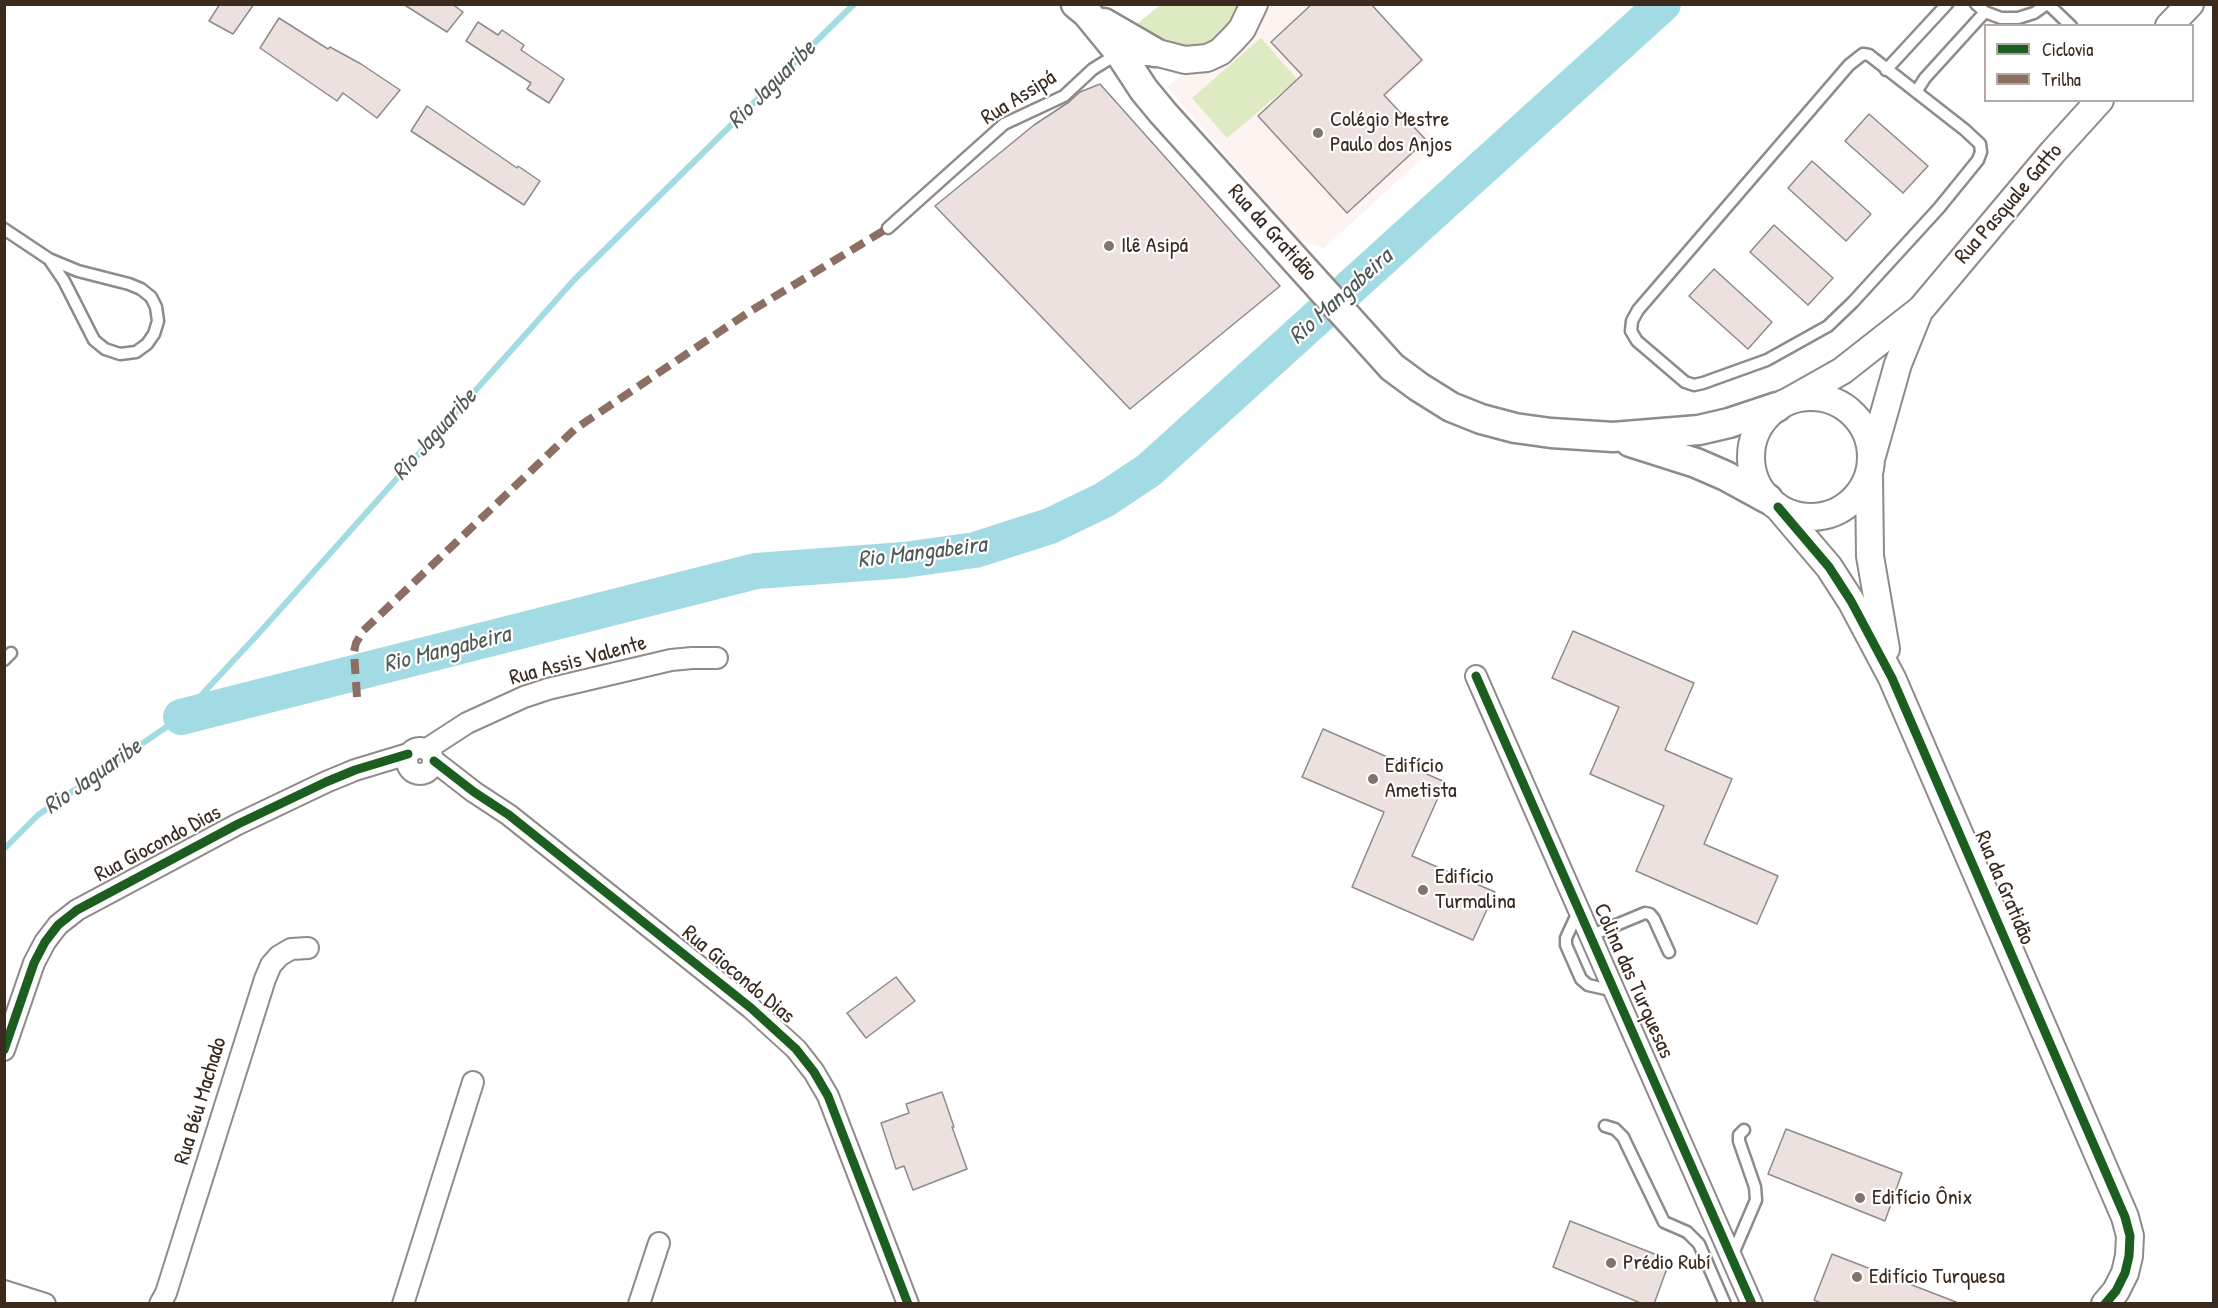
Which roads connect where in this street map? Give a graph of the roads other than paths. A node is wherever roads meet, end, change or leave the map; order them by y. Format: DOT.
graph roads {
  1 [pos="1254,4"];
  2 [pos="1947,4"];
  3 [pos="2048,4"];
  4 [pos="2190,4"];
  5 [pos="1981,8"];
  6 [pos="1081,9"];
  7 [pos="2069,24"];
  8 [pos="2171,24"];
  9 [pos="1119,52"];
  10 [pos="1154,52"];
  11 [pos="1886,70"];
  12 [pos="1916,92"];
  13 [pos="2098,102"];
  14 [pos="888,228"];
  15 [pos="4,229"];
  16 [pos="49,260"];
  17 [pos="1921,309"];
  18 [pos="1782,405"];
  19 [pos="1613,437"];
  20 [pos="1870,465"];
  21 [pos="1773,503"];
  22 [pos="717,658"];
  23 [pos="1476,676"];
  24 [pos="1892,678"];
  25 [pos="420,762"];
  26 [pos="1580,908"];
  27 [pos="1592,935"];
  28 [pos="308,948"];
  29 [pos="1670,952"];
  30 [pos="1617,992"];
  31 [pos="4,1050"];
  32 [pos="473,1082"];
  33 [pos="1605,1126"];
  34 [pos="1744,1130"];
  35 [pos="659,1243"];
  36 [pos="1724,1263"];
  37 [pos="4,1291"];
  38 [pos="164,1300"];
  39 [pos="45,1304"];
  40 [pos="403,1304"];
  41 [pos="639,1304"];
  42 [pos="909,1304"];
  43 [pos="1725,1304"];
  44 [pos="1752,1304"];
  45 [pos="2105,1304"];
  1 -- 10 [label="street"];
  2 -- 11 [label="lane"];
  3 -- 5 [label="lane"];
  3 -- 7 [label="lane"];
  4 -- 8 [label="street"];
  5 -- 12 [label="lane"];
  6 -- 9 [label="main road, Rua da Gratidão"];
  6 -- 10 [label="main road"];
  9 -- 10 [label="street"];
  9 -- 14 [label="lane, Rua Assipá"];
  9 -- 19 [label="main road, Rua da Gratidão"];
  11 -- 12 [label="lane"];
  11 -- 12 [label="lane"];
  13 -- 17 [label="street, Rua Pasquale Gatto"];
  15 -- 16 [label="lane"];
  16 -- 16 [label="lane"];
  17 -- 18 [label="street, Rua Pasquale Gatto"];
  17 -- 20 [label="street, Rua Pasquale Gatto"];
  18 -- 19 [label="main road, Rua da Gratidão"];
  18 -- 20 [label="street"];
  18 -- 21 [label="street"];
  19 -- 21 [label="main road, Rua da Gratidão"];
  20 -- 21 [label="street"];
  20 -- 24 [label="street, Rua da Gratidão"];
  21 -- 24 [label="street, Rua da Gratidão"];
  22 -- 25 [label="street, Rua Assis Valente"];
  23 -- 26 [label="street, Colina das Turquesas"];
  24 -- 45 [label="street, Rua da Gratidão"];
  25 -- 31 [label="street, Rua Giocondo Dias"];
  25 -- 42 [label="street, Rua Giocondo Dias"];
  26 -- 27 [label="street, Colina das Turquesas"];
  26 -- 30 [label="lane"];
  27 -- 29 [label="lane"];
  27 -- 30 [label="street, Colina das Turquesas"];
  28 -- 38 [label="street, Rua Béu Machado"];
  30 -- 36 [label="street, Colina das Turquesas"];
  32 -- 40 [label="street"];
  33 -- 36 [label="lane"];
  34 -- 36 [label="lane"];
  35 -- 41 [label="street"];
  36 -- 43 [label="lane"];
  36 -- 44 [label="street, Colina das Turquesas"];
  37 -- 39 [label="street"];
}
